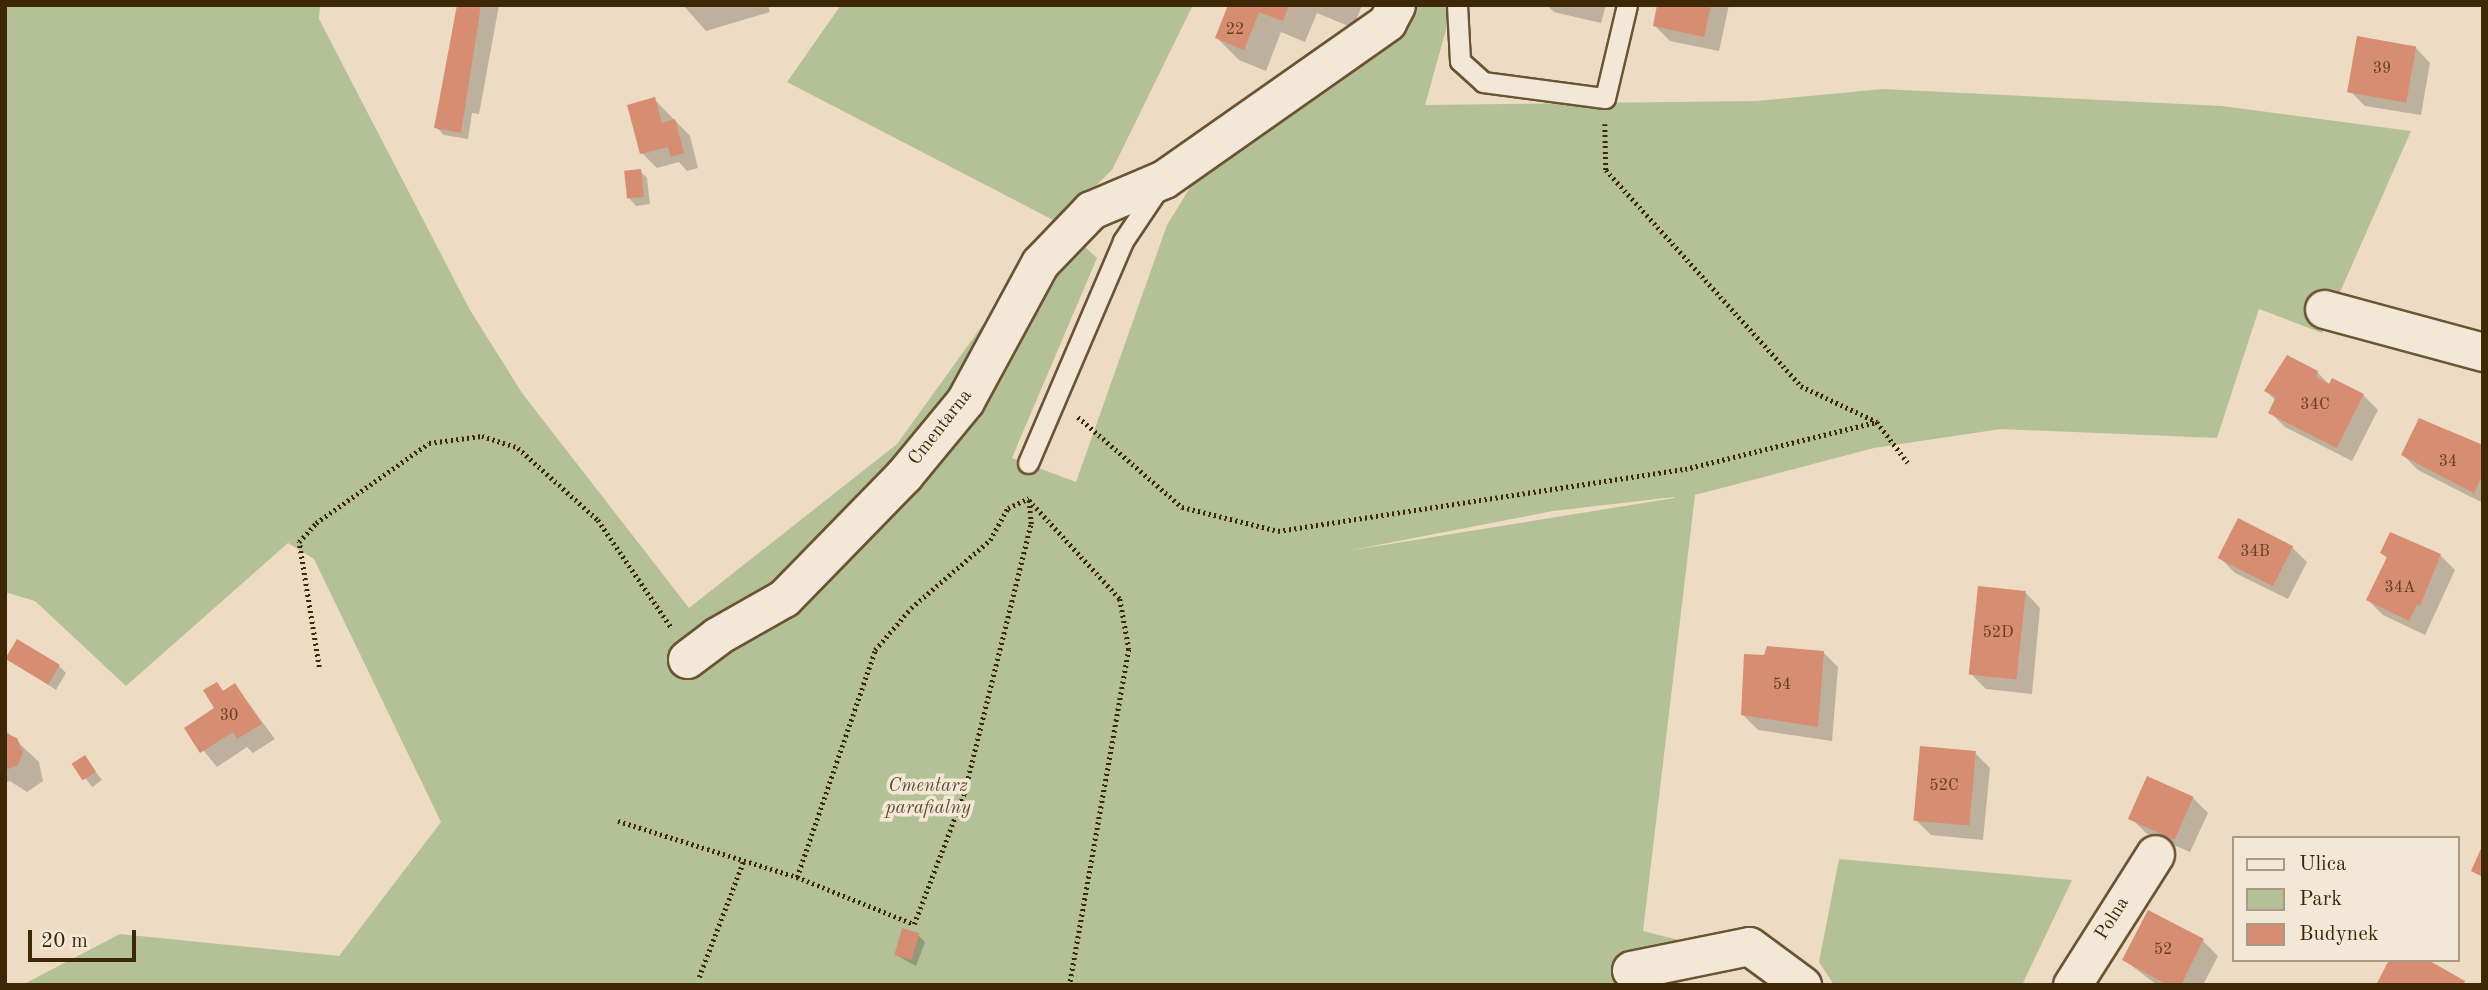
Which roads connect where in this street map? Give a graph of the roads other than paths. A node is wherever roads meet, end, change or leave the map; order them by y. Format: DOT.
graph roads {
  1 [pos="1396,5"];
  2 [pos="1457,5"];
  3 [pos="1626,5"];
  4 [pos="1164,179"];
  5 [pos="2324,309"];
  6 [pos="2483,352"];
  7 [pos="1028,463"];
  8 [pos="687,659"];
  9 [pos="2155,854"];
  10 [pos="1631,970"];
  11 [pos="1802,985"];
  12 [pos="2072,985"];
  1 -- 4 [label="street, Cmentarna"];
  2 -- 3 [label="lane"];
  4 -- 7 [label="lane, Cmentarna"];
  4 -- 8 [label="street, Cmentarna"];
  5 -- 6 [label="street"];
  9 -- 12 [label="street, Polna"];
  10 -- 11 [label="street"];
}
